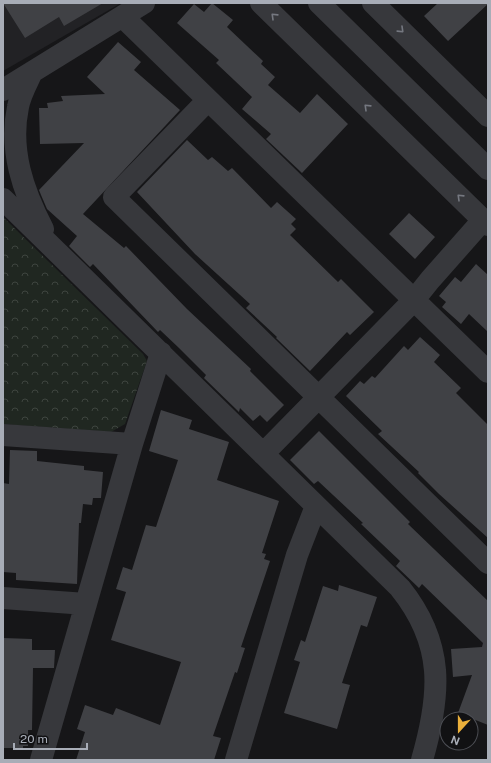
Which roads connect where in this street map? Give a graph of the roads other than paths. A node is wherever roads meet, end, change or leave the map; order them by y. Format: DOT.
graph roads {
  1 [pos="144,3"];
  2 [pos="261,3"];
  3 [pos="319,3"];
  4 [pos="373,3"];
  5 [pos="123,17"];
  6 [pos="32,72"];
  7 [pos="3,90"];
  8 [pos="208,101"];
  9 [pos="488,116"];
  10 [pos="488,170"];
  11 [pos="3,199"];
  12 [pos="486,222"];
  13 [pos="51,245"];
  14 [pos="414,300"];
  15 [pos="161,353"];
  16 [pos="488,372"];
  17 [pos="319,396"];
  18 [pos="3,435"];
  19 [pos="132,444"];
  20 [pos="263,454"];
  21 [pos="316,506"];
  22 [pos="488,563"];
  23 [pos="3,598"];
  24 [pos="86,604"];
  25 [pos="40,760"];
  26 [pos="236,760"];
  27 [pos="422,760"];
  1 -- 5 [label="street"];
  12 -- 2 [label="street, one-way"];
  3 -- 10 [label="street"];
  4 -- 9 [label="street, one-way"];
  5 -- 6 [label="street"];
  5 -- 8 [label="street"];
  6 -- 7 [label="street"];
  6 -- 13 [label="street"];
  8 -- 14 [label="street"];
  8 -- 17 [label="street"];
  11 -- 13 [label="street"];
  12 -- 14 [label="street"];
  13 -- 15 [label="street"];
  14 -- 16 [label="street"];
  14 -- 17 [label="street"];
  15 -- 19 [label="street"];
  15 -- 20 [label="street"];
  17 -- 20 [label="street"];
  17 -- 22 [label="street"];
  18 -- 19 [label="street"];
  19 -- 24 [label="street"];
  20 -- 21 [label="street"];
  21 -- 26 [label="street"];
  21 -- 27 [label="street"];
  23 -- 24 [label="street"];
  24 -- 25 [label="street"];
}
